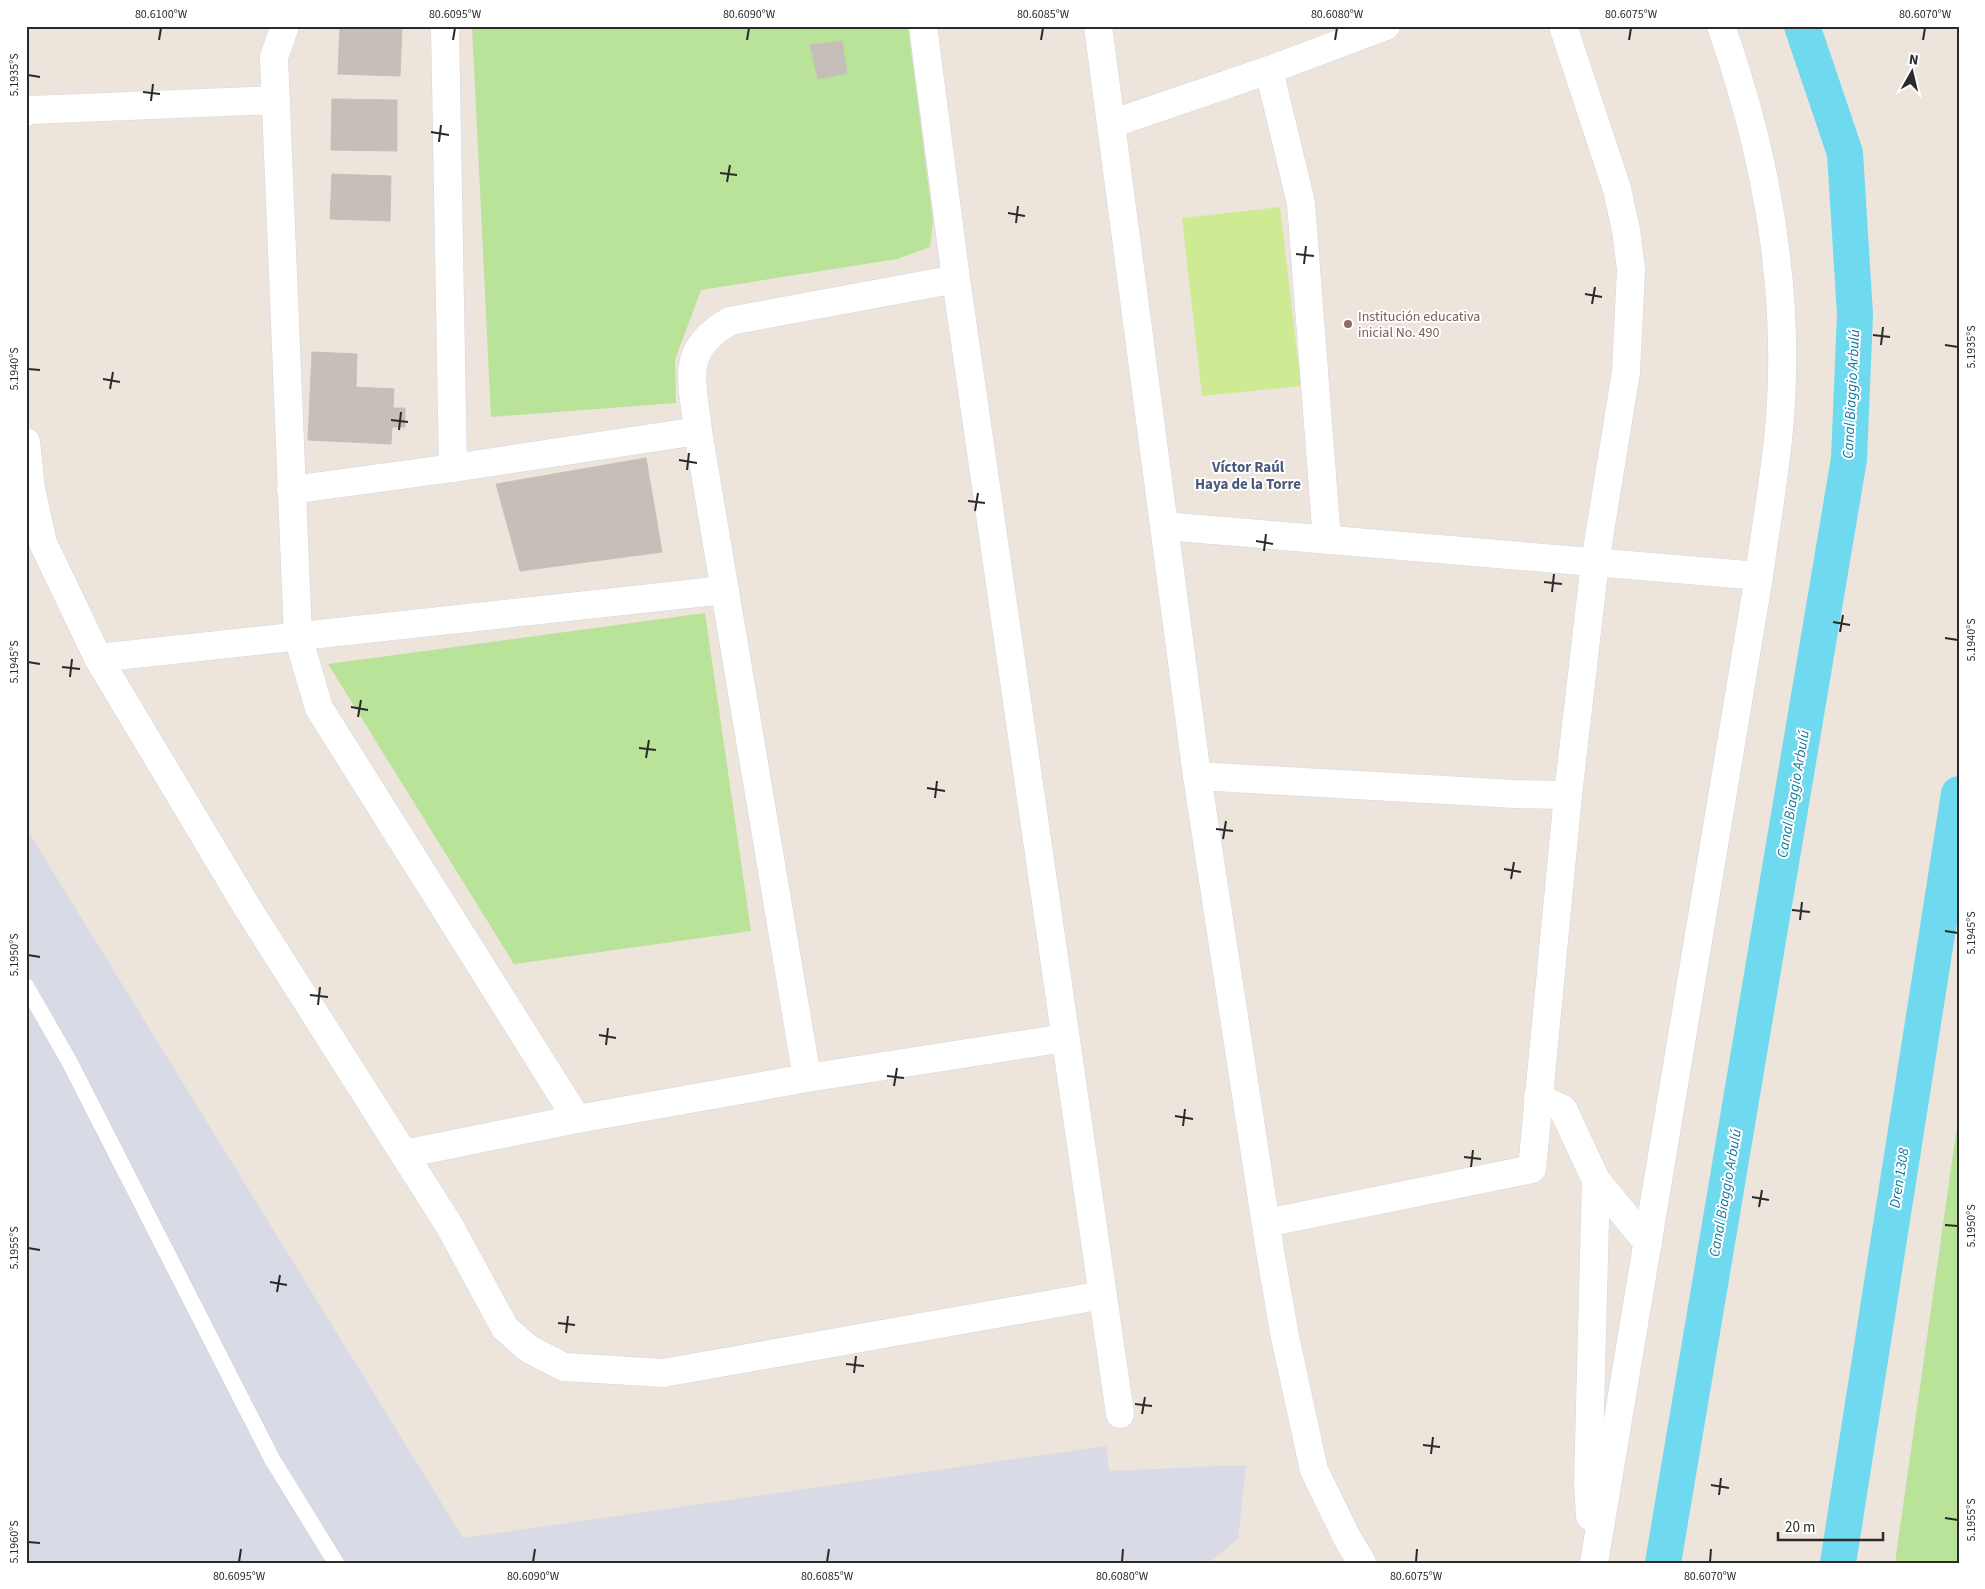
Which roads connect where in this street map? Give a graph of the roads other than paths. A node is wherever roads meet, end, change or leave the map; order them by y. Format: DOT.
graph roads {
  1 [pos="285,26"];
  2 [pos="445,26"];
  3 [pos="923,26"];
  4 [pos="1098,26"];
  5 [pos="1386,26"];
  6 [pos="1564,26"];
  7 [pos="1721,26"];
  8 [pos="1269,70"];
  9 [pos="276,100"];
  10 [pos="26,112"];
  11 [pos="1111,124"];
  12 [pos="956,279"];
  13 [pos="698,431"];
  14 [pos="26,442"];
  15 [pos="453,468"];
  16 [pos="291,490"];
  17 [pos="1164,526"];
  18 [pos="1328,540"];
  19 [pos="1595,562"];
  20 [pos="1759,576"];
  21 [pos="725,590"];
  22 [pos="298,636"];
  23 [pos="98,658"];
  24 [pos="1197,776"];
  25 [pos="1568,795"];
  26 [pos="26,986"];
  27 [pos="1065,1038"];
  28 [pos="807,1078"];
  29 [pos="1538,1097"];
  30 [pos="577,1119"];
  31 [pos="404,1154"];
  32 [pos="1596,1180"];
  33 [pos="1266,1223"];
  34 [pos="1648,1243"];
  35 [pos="1103,1295"];
  36 [pos="1120,1414"];
  37 [pos="336,1563"];
  38 [pos="1362,1563"];
  39 [pos="1593,1563"];
  1 -- 9 [label="street"];
  2 -- 15 [label="street"];
  3 -- 12 [label="street"];
  4 -- 11 [label="street"];
  5 -- 8 [label="street"];
  6 -- 19 [label="street"];
  7 -- 20 [label="street"];
  8 -- 11 [label="street"];
  8 -- 18 [label="street"];
  9 -- 10 [label="street"];
  9 -- 16 [label="street"];
  11 -- 17 [label="street"];
  12 -- 13 [label="street"];
  12 -- 27 [label="street"];
  13 -- 15 [label="street"];
  13 -- 21 [label="street"];
  14 -- 23 [label="street"];
  15 -- 16 [label="street"];
  16 -- 22 [label="street"];
  17 -- 18 [label="street"];
  17 -- 24 [label="street"];
  18 -- 19 [label="street"];
  19 -- 20 [label="street"];
  19 -- 25 [label="street"];
  20 -- 34 [label="street"];
  21 -- 22 [label="street"];
  21 -- 28 [label="street"];
  22 -- 23 [label="street"];
  22 -- 30 [label="street"];
  23 -- 31 [label="street"];
  24 -- 25 [label="street"];
  24 -- 33 [label="street"];
  25 -- 29 [label="street"];
  26 -- 37 [label="lane"];
  27 -- 28 [label="street"];
  27 -- 35 [label="street"];
  28 -- 30 [label="street"];
  29 -- 32 [label="street"];
  29 -- 33 [label="street"];
  30 -- 31 [label="street"];
  31 -- 35 [label="street"];
  32 -- 34 [label="street"];
  32 -- 39 [label="street"];
  33 -- 38 [label="street"];
  34 -- 39 [label="street"];
  35 -- 36 [label="street"];
}
